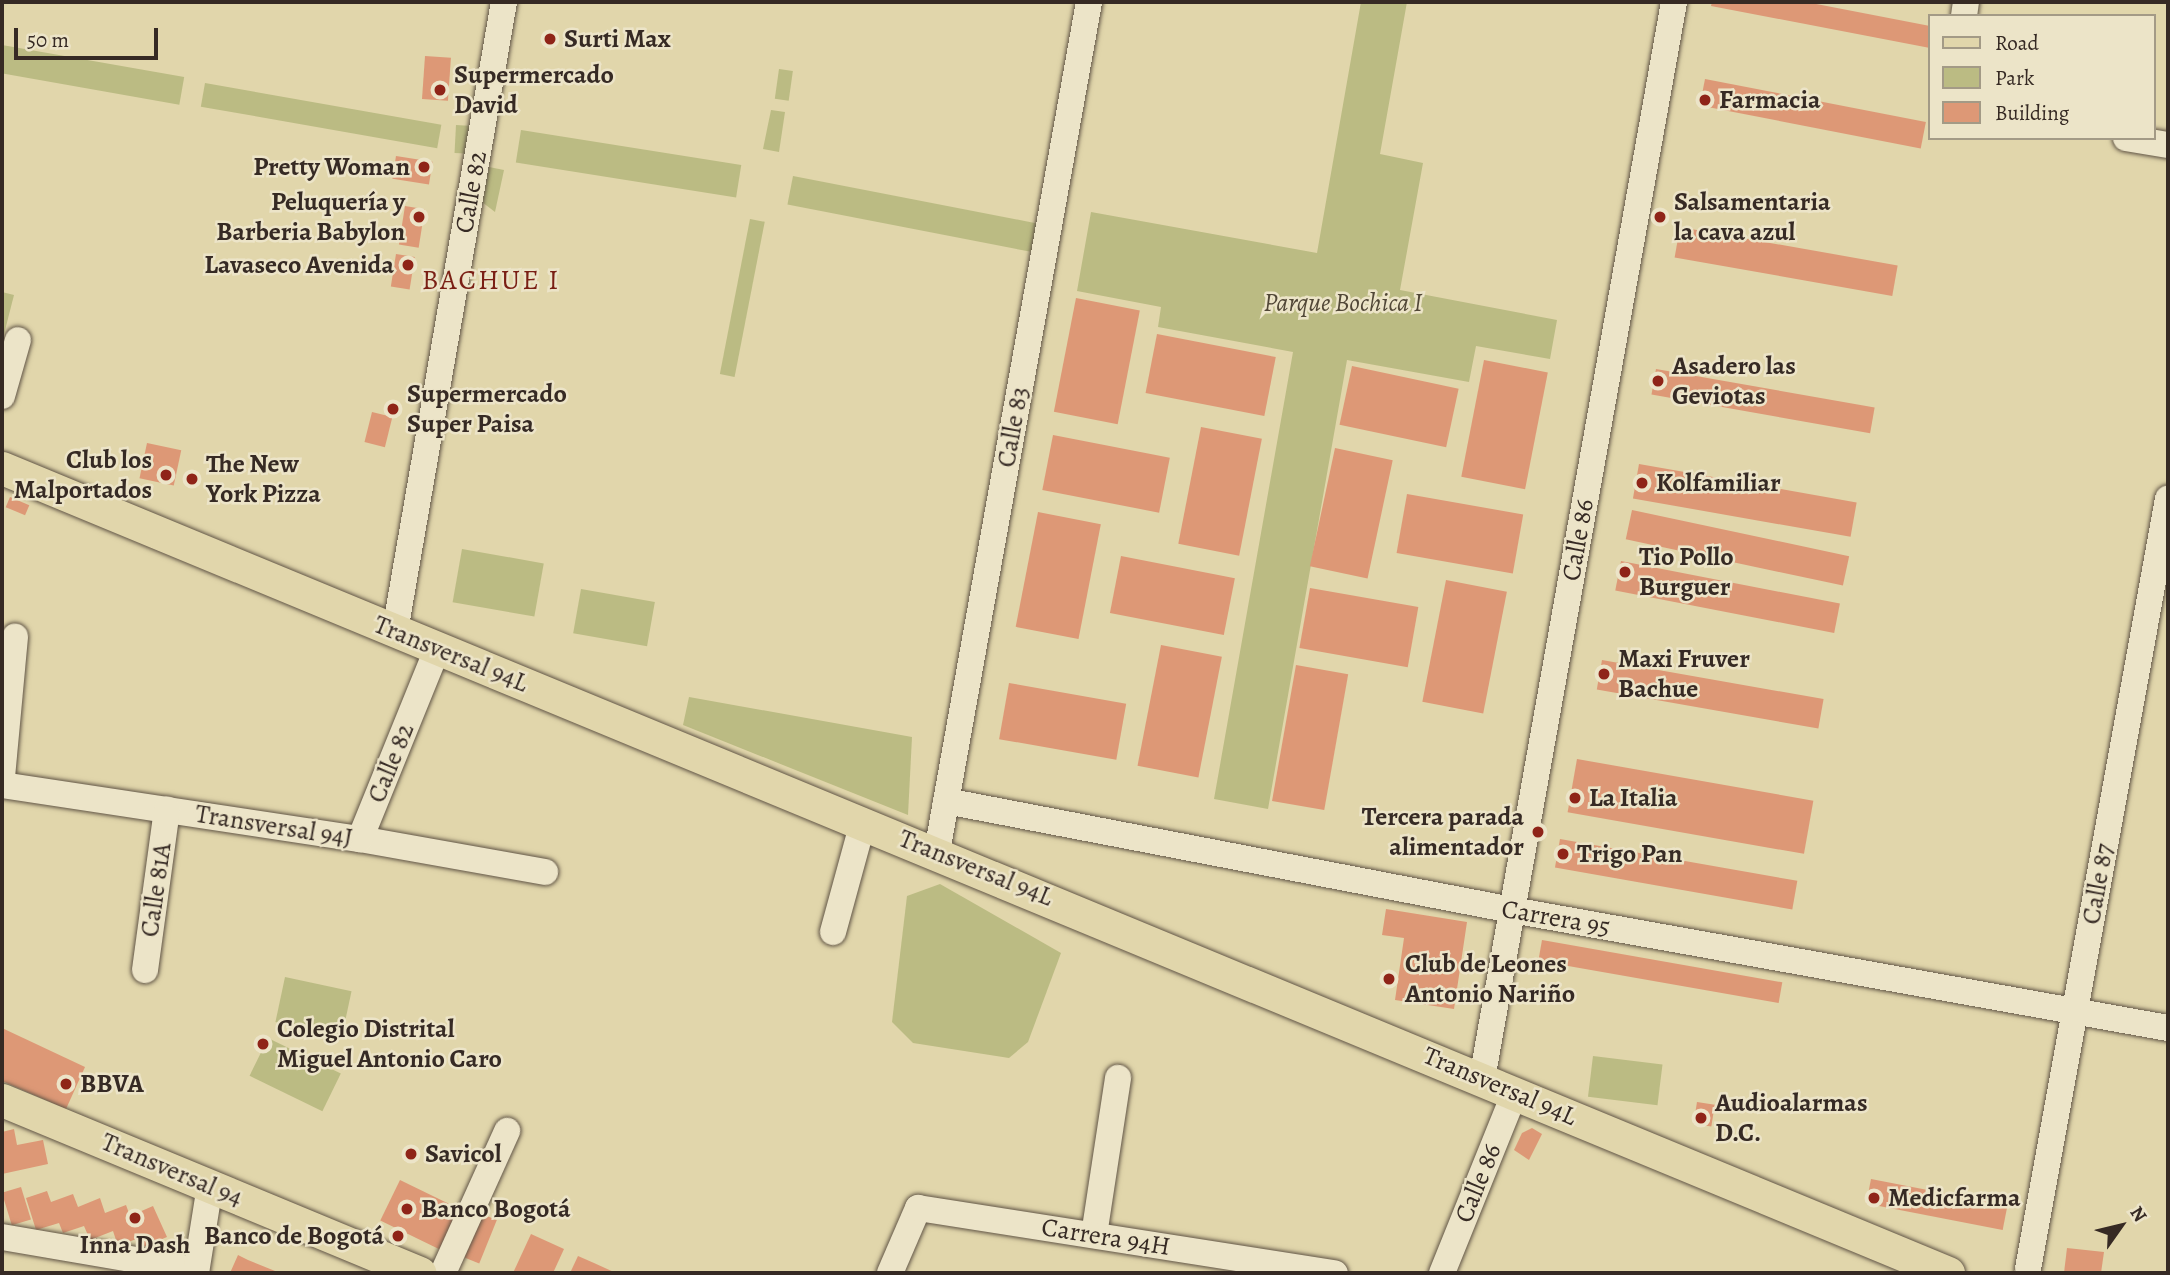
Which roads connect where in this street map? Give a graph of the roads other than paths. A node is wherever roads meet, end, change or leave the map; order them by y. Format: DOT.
graph roads {
  1 [pos="504,2"];
  2 [pos="1089,2"];
  3 [pos="1674,2"];
  4 [pos="2138,140"];
  5 [pos="2168,145"];
  6 [pos="18,340"];
  7 [pos="2,396"];
  8 [pos="2,468"];
  9 [pos="2168,499"];
  10 [pos="395,631"];
  11 [pos="15,637"];
  12 [pos="437,649"];
  13 [pos="2,778"];
  14 [pos="2,785"];
  15 [pos="946,801"];
  16 [pos="167,810"];
  17 [pos="863,822"];
  18 [pos="360,839"];
  19 [pos="937,852"];
  20 [pos="545,872"];
  21 [pos="1512,910"];
  22 [pos="832,932"];
  23 [pos="145,970"];
  24 [pos="2075,1012"];
  25 [pos="2168,1028"];
  26 [pos="1118,1078"];
  27 [pos="1482,1079"];
  28 [pos="1515,1092"];
  29 [pos="2,1100"];
  30 [pos="507,1131"];
  31 [pos="210,1186"];
  32 [pos="1094,1235"];
  33 [pos="2,1237"];
  34 [pos="1265,1268"];
  35 [pos="2028,1269"];
  36 [pos="196,1272"];
  37 [pos="420,1273"];
  38 [pos="443,1273"];
  39 [pos="890,1273"];
  40 [pos="1335,1273"];
  41 [pos="1442,1273"];
  42 [pos="1948,1273"];
  1 -- 10 [label="street, Calle 82"];
  2 -- 15 [label="street, Calle 83"];
  3 -- 21 [label="street, Calle 86"];
  4 -- 5 [label="street"];
  6 -- 7 [label="street"];
  8 -- 10 [label="main road, Transversal 94L"];
  9 -- 24 [label="street, Calle 87"];
  10 -- 12 [label="main road, Transversal 94L"];
  11 -- 13 [label="street"];
  12 -- 17 [label="main road, Transversal 94L"];
  12 -- 18 [label="street, Calle 82"];
  14 -- 16 [label="street, Transversal 94J"];
  15 -- 19 [label="street, Calle 83"];
  15 -- 21 [label="street, Carrera 95"];
  16 -- 18 [label="street, Transversal 94J"];
  16 -- 23 [label="street, Calle 81A"];
  17 -- 19 [label="main road, Transversal 94L"];
  17 -- 22 [label="street"];
  18 -- 20 [label="street, Transversal 94J"];
  19 -- 27 [label="main road, Transversal 94L"];
  21 -- 24 [label="street, Carrera 95"];
  21 -- 27 [label="street, Calle 86"];
  24 -- 25 [label="street, Carrera 95"];
  24 -- 35 [label="street, Calle 87"];
  26 -- 32 [label="street"];
  27 -- 28 [label="main road, Transversal 94L"];
  28 -- 41 [label="street, Calle 86"];
  28 -- 42 [label="main road, Transversal 94L"];
  29 -- 31 [label="main road, Transversal 94"];
  30 -- 38 [label="street"];
  31 -- 36 [label="street"];
  31 -- 37 [label="main road, Transversal 94"];
  32 -- 34 [label="street, Carrera 94H"];
  32 -- 39 [label="street, Carrera 94H"];
  33 -- 36 [label="street"];
  34 -- 40 [label="street, Carrera 94H"];
}
